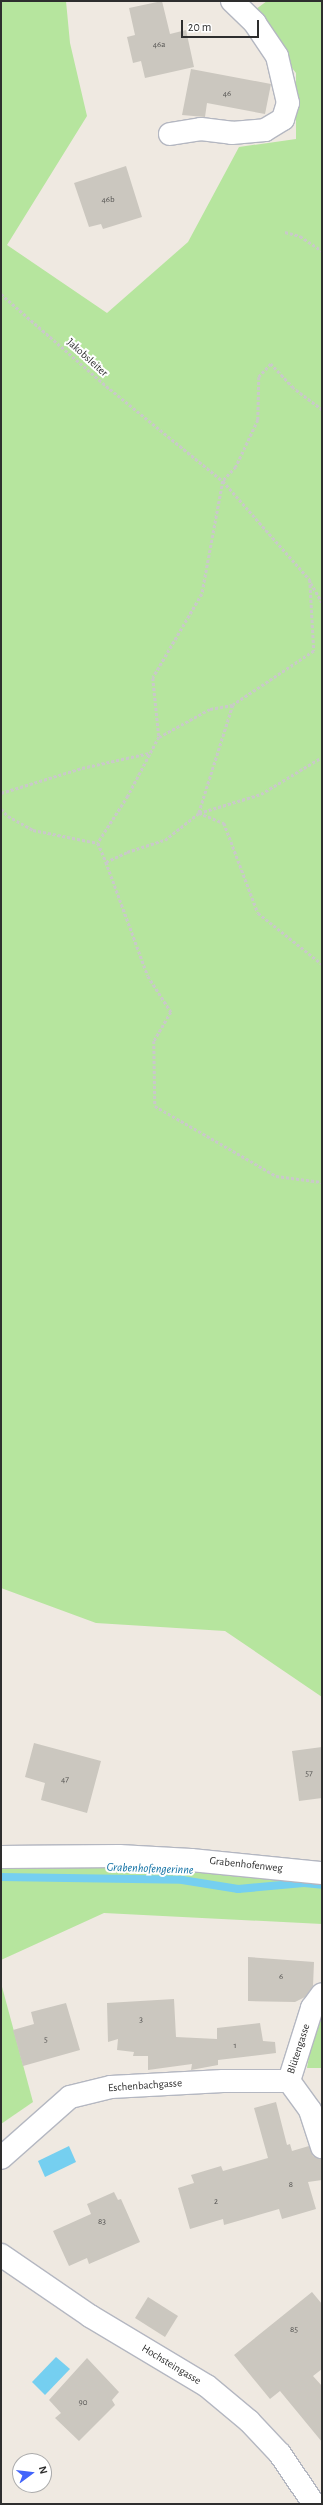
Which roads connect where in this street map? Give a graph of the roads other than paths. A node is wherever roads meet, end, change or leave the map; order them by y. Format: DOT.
graph roads {
  1 [pos="232,1"];
  2 [pos="170,134"];
  3 [pos="1,1857"];
  4 [pos="322,1873"];
  5 [pos="322,1994"];
  6 [pos="289,2081"];
  7 [pos="322,2147"];
  8 [pos="1,2158"];
  9 [pos="1,2255"];
  10 [pos="314,2504"];
  1 -- 2 [label="street"];
  3 -- 4 [label="street, Grabenhofenweg"];
  5 -- 6 [label="street, Blütengasse"];
  6 -- 7 [label="street, Blütengasse"];
  6 -- 8 [label="street, Eschenbachgasse"];
  9 -- 10 [label="street, Hochsteingasse"];
}
